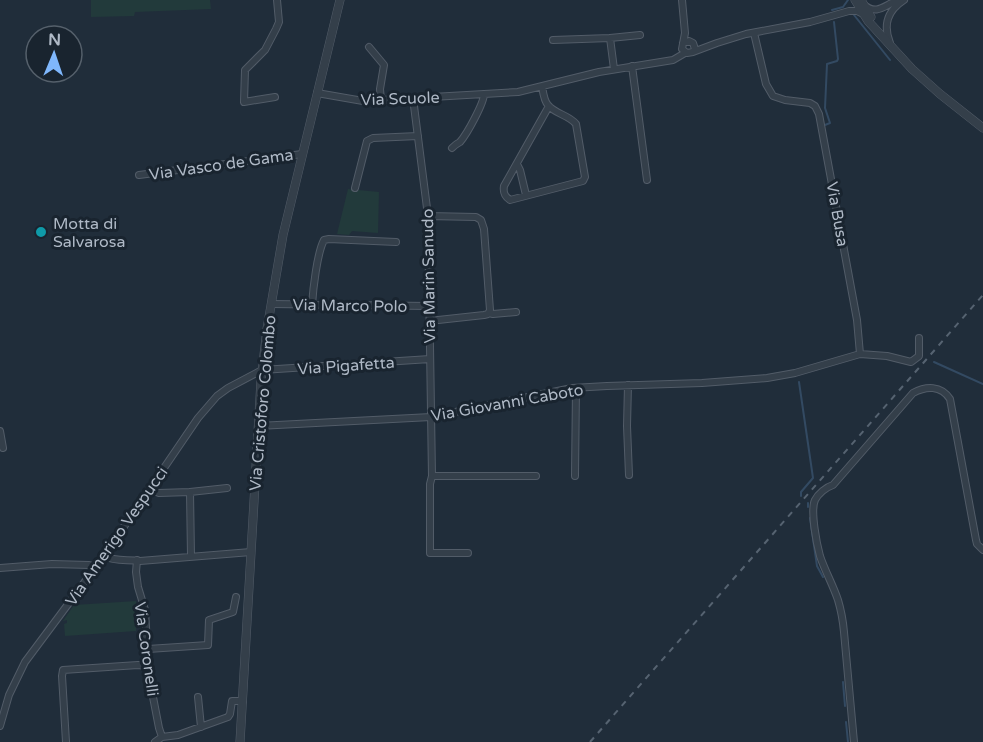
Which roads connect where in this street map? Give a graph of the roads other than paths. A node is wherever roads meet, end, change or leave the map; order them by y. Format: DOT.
graph roads {
  1 [pos="277,0"];
  2 [pos="340,0"];
  3 [pos="682,0"];
  4 [pos="855,0"];
  5 [pos="899,0"];
  6 [pos="904,0"];
  7 [pos="863,3"];
  8 [pos="842,13"];
  9 [pos="863,14"];
  10 [pos="685,26"];
  11 [pos="754,33"];
  12 [pos="640,35"];
  13 [pos="610,38"];
  14 [pos="886,39"];
  15 [pos="553,40"];
  16 [pos="692,42"];
  17 [pos="683,43"];
  18 [pos="717,43"];
  19 [pos="892,46"];
  20 [pos="369,47"];
  21 [pos="685,52"];
  22 [pos="693,52"];
  23 [pos="635,66"];
  24 [pos="614,69"];
  25 [pos="542,86"];
  26 [pos="317,93"];
  27 [pos="484,94"];
  28 [pos="275,97"];
  29 [pos="413,98"];
  30 [pos="381,100"];
  31 [pos="549,106"];
  32 [pos="983,128"];
  33 [pos="418,136"];
  34 [pos="452,148"];
  35 [pos="302,154"];
  36 [pos="517,164"];
  37 [pos="140,175"];
  38 [pos="647,180"];
  39 [pos="355,188"];
  40 [pos="526,195"];
  41 [pos="428,216"];
  42 [pos="396,242"];
  43 [pos="271,304"];
  44 [pos="312,305"];
  45 [pos="429,306"];
  46 [pos="516,312"];
  47 [pos="489,313"];
  48 [pos="429,321"];
  49 [pos="919,338"];
  50 [pos="860,354"];
  51 [pos="430,359"];
  52 [pos="262,370"];
  53 [pos="628,386"];
  54 [pos="576,388"];
  55 [pos="431,417"];
  56 [pos="258,426"];
  57 [pos="0,431"];
  58 [pos="3,448"];
  59 [pos="629,475"];
  60 [pos="432,476"];
  61 [pos="537,476"];
  62 [pos="575,476"];
  63 [pos="226,488"];
  64 [pos="149,489"];
  65 [pos="190,492"];
  66 [pos="983,550"];
  67 [pos="251,552"];
  68 [pos="468,554"];
  69 [pos="104,556"];
  70 [pos="191,556"];
  71 [pos="137,560"];
  72 [pos="96,567"];
  73 [pos="0,568"];
  74 [pos="236,597"];
  75 [pos="148,650"];
  76 [pos="147,666"];
  77 [pos="198,697"];
  78 [pos="243,701"];
  79 [pos="0,726"];
  80 [pos="201,727"];
  81 [pos="162,738"];
  82 [pos="66,742"];
  83 [pos="155,742"];
  84 [pos="240,742"];
  85 [pos="854,742"];
  1 -- 28 [label="street"];
  2 -- 26 [label="street, Via Cristoforo Colombo"];
  3 -- 10 [label="street"];
  4 -- 8 [label="street"];
  4 -- 9 [label="street"];
  5 -- 7 [label="street"];
  6 -- 19 [label="street"];
  7 -- 14 [label="street"];
  8 -- 9 [label="street"];
  8 -- 11 [label="street, Via Scuole"];
  9 -- 14 [label="street"];
  10 -- 16 [label="street"];
  10 -- 17 [label="street"];
  11 -- 18 [label="street, Via Scuole"];
  11 -- 50 [label="street, Via Busa"];
  12 -- 13 [label="street"];
  13 -- 15 [label="street"];
  13 -- 24 [label="street"];
  14 -- 19 [label="street"];
  16 -- 17 [label="street, Via Scuole"];
  16 -- 18 [label="street, Via Scuole"];
  16 -- 22 [label="street"];
  17 -- 21 [label="street"];
  18 -- 22 [label="street, Via Scuole"];
  19 -- 32 [label="street"];
  20 -- 30 [label="street"];
  21 -- 22 [label="street, Via Scuole"];
  21 -- 23 [label="street, Via Scuole"];
  23 -- 24 [label="street, Via Scuole"];
  23 -- 38 [label="street"];
  24 -- 25 [label="street, Via Scuole"];
  25 -- 27 [label="street, Via Scuole"];
  25 -- 31 [label="street"];
  26 -- 30 [label="street, Via Scuole"];
  26 -- 35 [label="street, Via Cristoforo Colombo"];
  27 -- 29 [label="street, Via Scuole"];
  27 -- 34 [label="street"];
  29 -- 30 [label="street, Via Scuole"];
  29 -- 33 [label="street, Via Marin Sanudo"];
  31 -- 36 [label="street"];
  31 -- 40 [label="street"];
  33 -- 39 [label="street"];
  33 -- 41 [label="street, Via Marin Sanudo"];
  35 -- 37 [label="street, Via Vasco de Gama"];
  35 -- 43 [label="street, Via Cristoforo Colombo"];
  36 -- 40 [label="street"];
  36 -- 40 [label="street"];
  41 -- 45 [label="street, Via Marin Sanudo"];
  41 -- 47 [label="street"];
  42 -- 44 [label="street"];
  43 -- 44 [label="street, Via Marco Polo"];
  43 -- 52 [label="street, Via Cristoforo Colombo"];
  44 -- 45 [label="street, Via Marco Polo"];
  45 -- 48 [label="street, Via Marin Sanudo"];
  46 -- 47 [label="street"];
  47 -- 48 [label="street"];
  48 -- 51 [label="street, Via Marin Sanudo"];
  49 -- 50 [label="street"];
  50 -- 53 [label="street, Via Giovanni Caboto"];
  51 -- 52 [label="street, Via Pigafetta"];
  51 -- 55 [label="street, Via Marin Sanudo"];
  52 -- 56 [label="street, Via Cristoforo Colombo"];
  52 -- 64 [label="street, Via Amerigo Vespucci"];
  53 -- 54 [label="street, Via Giovanni Caboto"];
  53 -- 59 [label="street"];
  54 -- 55 [label="street, Via Giovanni Caboto"];
  54 -- 62 [label="street"];
  55 -- 56 [label="street, Via Giovanni Caboto"];
  55 -- 60 [label="street, Via Marin Sanudo"];
  56 -- 67 [label="street, Via Cristoforo Colombo"];
  57 -- 58 [label="street"];
  60 -- 61 [label="street"];
  60 -- 68 [label="street, Via Marin Sanudo"];
  63 -- 65 [label="street"];
  64 -- 65 [label="street"];
  64 -- 69 [label="street, Via Amerigo Vespucci"];
  65 -- 70 [label="street"];
  66 -- 85 [label="street"];
  67 -- 70 [label="street"];
  67 -- 78 [label="street, Via Cristoforo Colombo"];
  69 -- 71 [label="street"];
  69 -- 72 [label="street, Via Amerigo Vespucci"];
  70 -- 71 [label="street"];
  71 -- 75 [label="street, Via Coronelli"];
  72 -- 73 [label="street"];
  72 -- 79 [label="street, Via Amerigo Vespucci"];
  74 -- 75 [label="street"];
  75 -- 76 [label="street, Via Coronelli"];
  76 -- 81 [label="street, Via Coronelli"];
  76 -- 82 [label="street"];
  77 -- 80 [label="street"];
  78 -- 80 [label="street"];
  78 -- 84 [label="street, Via Cristoforo Colombo"];
  80 -- 81 [label="street"];
  81 -- 83 [label="street"];
}
